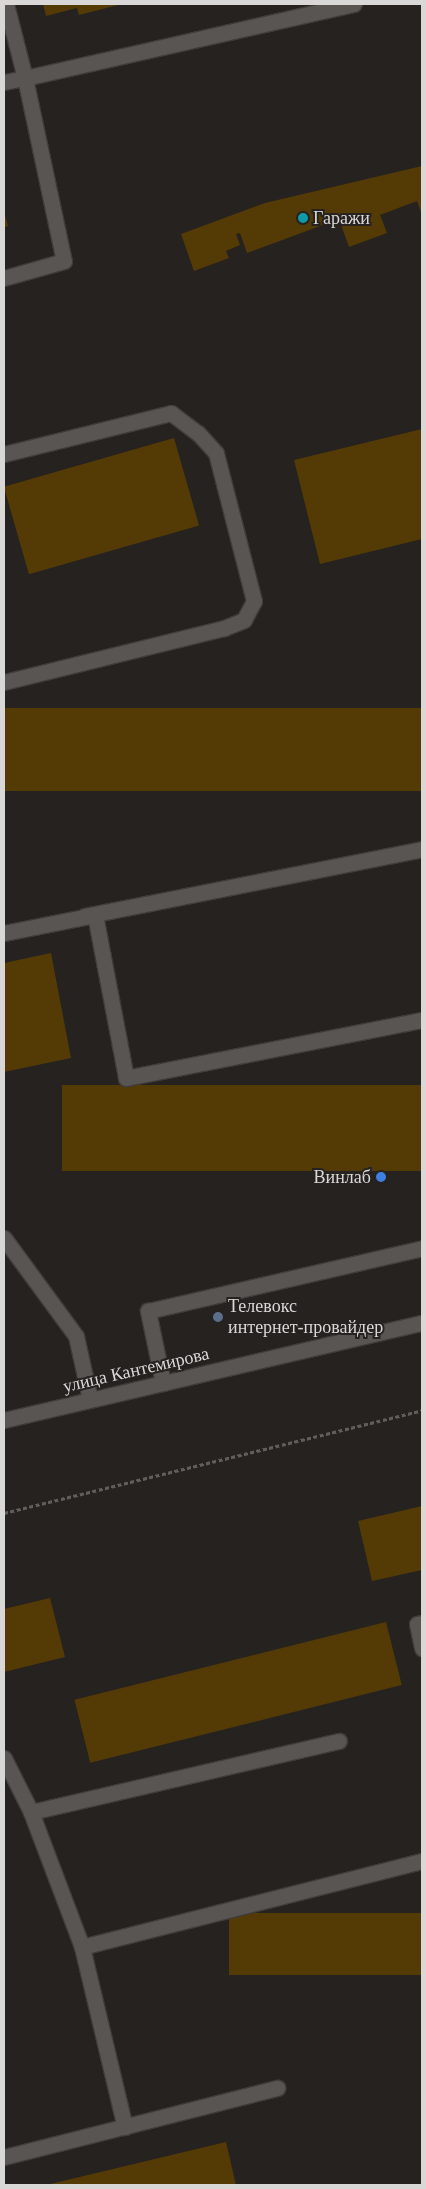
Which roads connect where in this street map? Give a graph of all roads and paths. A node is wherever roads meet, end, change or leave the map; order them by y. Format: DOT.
graph roads {
  1 [pos="6,4"];
  2 [pos="354,4"];
  3 [pos="25,78"];
  4 [pos="4,82"];
  5 [pos="4,278"];
  6 [pos="4,454"];
  7 [pos="4,682"];
  8 [pos="422,849"];
  9 [pos="78,918"];
  10 [pos="4,933"];
  11 [pos="422,1020"];
  12 [pos="4,1238"];
  13 [pos="422,1248"];
  14 [pos="422,1323"];
  15 [pos="163,1383"];
  16 [pos="90,1399"];
  17 [pos="422,1410"];
  18 [pos="4,1420"];
  19 [pos="4,1513"];
  20 [pos="422,1623"];
  21 [pos="422,1648"];
  22 [pos="339,1740"];
  23 [pos="4,1758"];
  24 [pos="31,1812"];
  25 [pos="422,1861"];
  26 [pos="82,1947"];
  27 [pos="277,2088"];
  28 [pos="125,2128"];
  29 [pos="4,2157"];
  1 -- 3 [label="street"];
  2 -- 3 [label="street"];
  3 -- 4 [label="street"];
  3 -- 5 [label="street"];
  6 -- 7 [label="street"];
  8 -- 9 [label="street"];
  9 -- 10 [label="street"];
  9 -- 11 [label="street"];
  12 -- 16 [label="street"];
  13 -- 15 [label="street"];
  14 -- 15 [label="street, улица Кантемирова"];
  15 -- 16 [label="street, улица Кантемирова"];
  16 -- 18 [label="street, улица Кантемирова"];
  17 -- 19 [label="path"];
  20 -- 21 [label="street"];
  22 -- 24 [label="street"];
  23 -- 24 [label="street"];
  24 -- 26 [label="street"];
  25 -- 26 [label="street"];
  26 -- 28 [label="street"];
  27 -- 28 [label="street"];
  28 -- 29 [label="street"];
}
